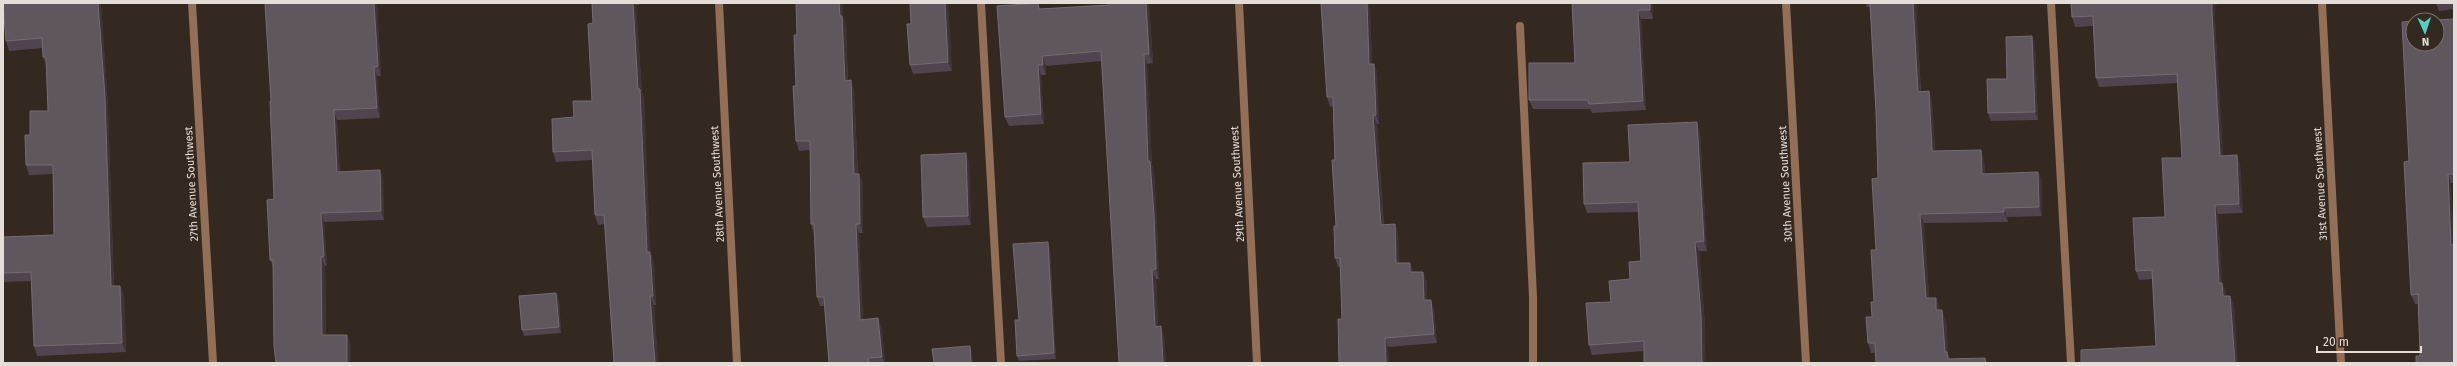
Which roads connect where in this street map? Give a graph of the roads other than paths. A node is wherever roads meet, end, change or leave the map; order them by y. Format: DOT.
graph roads {
  1 [pos="192,3"];
  2 [pos="719,3"];
  3 [pos="981,3"];
  4 [pos="1239,3"];
  5 [pos="1786,3"];
  6 [pos="2051,3"];
  7 [pos="2322,3"];
  8 [pos="1520,26"];
  9 [pos="213,363"];
  10 [pos="737,363"];
  11 [pos="1001,363"];
  12 [pos="1257,363"];
  13 [pos="1533,363"];
  14 [pos="1806,363"];
  15 [pos="2071,363"];
  16 [pos="2341,363"];
  1 -- 9 [label="street, 27th Avenue Southwest"];
  2 -- 10 [label="street, 28th Avenue Southwest"];
  3 -- 11 [label="street"];
  4 -- 12 [label="street, 29th Avenue Southwest"];
  5 -- 14 [label="street, 30th Avenue Southwest"];
  6 -- 15 [label="street"];
  7 -- 16 [label="street, 31st Avenue Southwest"];
  8 -- 13 [label="street"];
}
